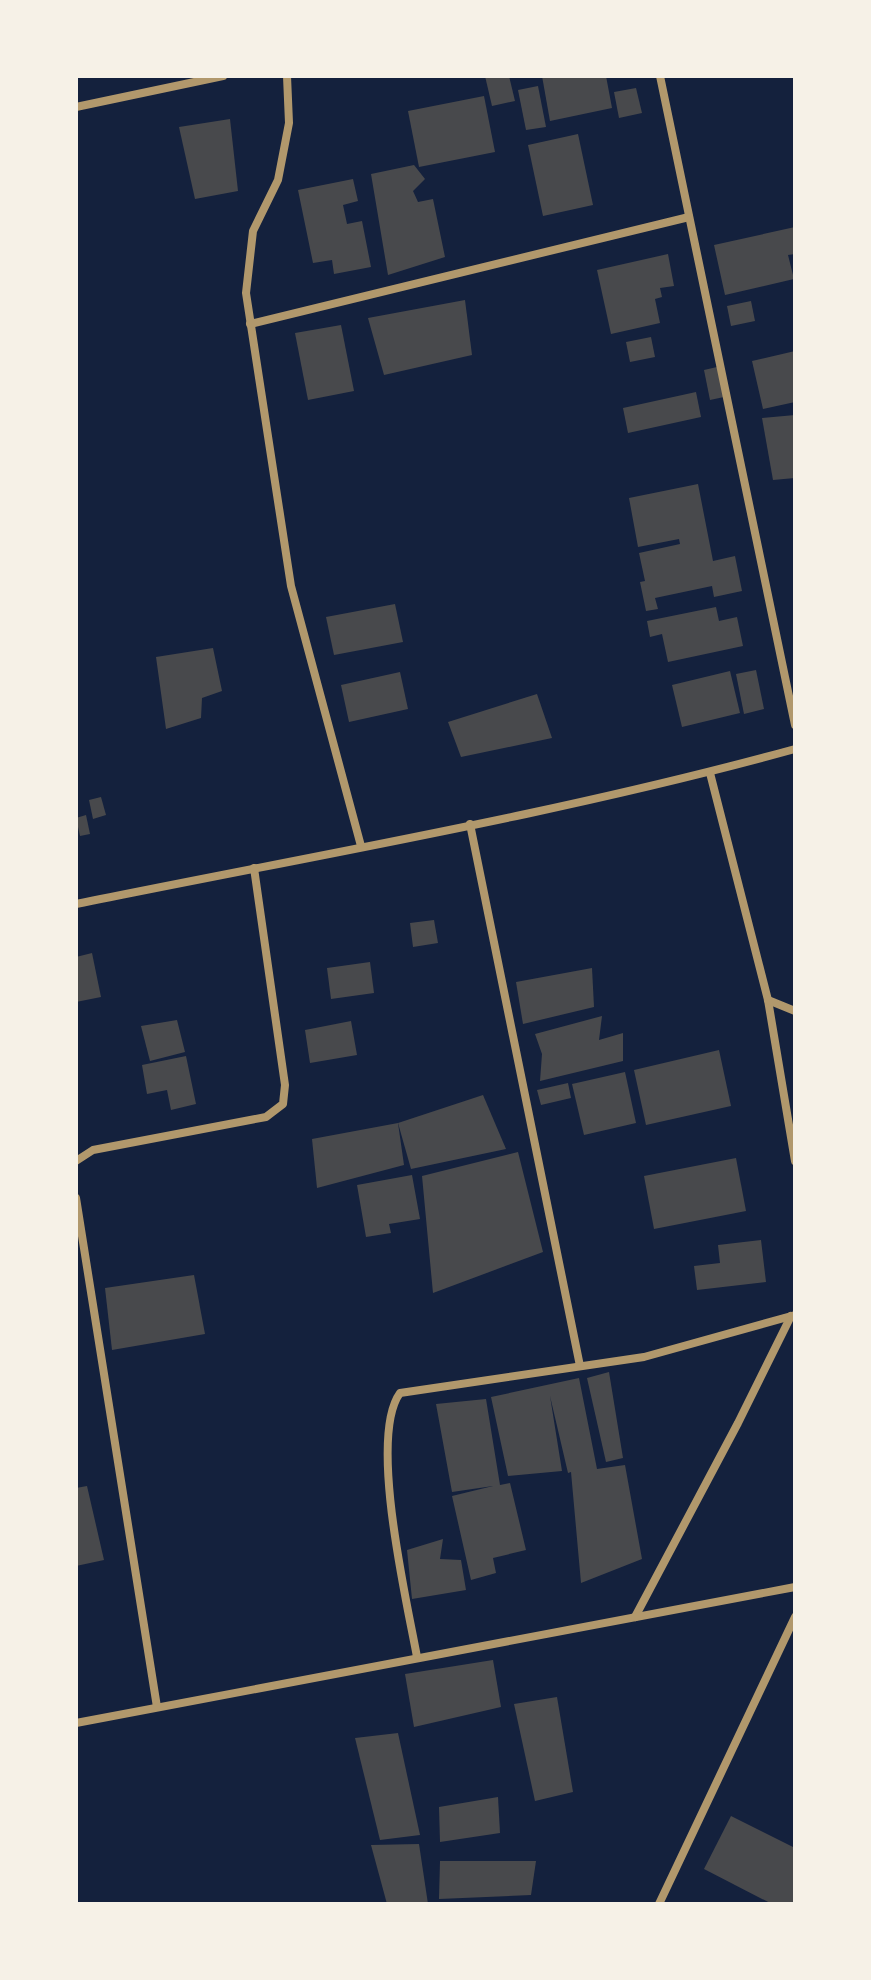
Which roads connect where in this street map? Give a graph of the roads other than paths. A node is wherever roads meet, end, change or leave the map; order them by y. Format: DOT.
graph roads {
  1 [pos="223,76"];
  2 [pos="287,76"];
  3 [pos="660,76"];
  4 [pos="76,107"];
  5 [pos="689,217"];
  6 [pos="250,324"];
  7 [pos="795,725"];
  8 [pos="795,749"];
  9 [pos="710,773"];
  10 [pos="470,824"];
  11 [pos="361,846"];
  12 [pos="254,868"];
  13 [pos="76,904"];
  14 [pos="768,1000"];
  15 [pos="795,1011"];
  16 [pos="76,1161"];
  17 [pos="795,1161"];
  18 [pos="76,1198"];
  19 [pos="793,1315"];
  20 [pos="580,1366"];
  21 [pos="795,1587"];
  22 [pos="635,1617"];
  23 [pos="795,1617"];
  24 [pos="417,1657"];
  25 [pos="157,1707"];
  26 [pos="76,1723"];
  27 [pos="659,1904"];
  1 -- 4 [label="street"];
  2 -- 6 [label="street"];
  3 -- 5 [label="street"];
  5 -- 6 [label="street"];
  5 -- 7 [label="street"];
  6 -- 11 [label="street"];
  8 -- 9 [label="street"];
  9 -- 10 [label="street"];
  9 -- 14 [label="street"];
  10 -- 11 [label="street"];
  10 -- 20 [label="street"];
  11 -- 12 [label="street"];
  12 -- 13 [label="street"];
  12 -- 16 [label="street"];
  14 -- 15 [label="street"];
  14 -- 17 [label="street"];
  18 -- 25 [label="street"];
  19 -- 20 [label="street"];
  19 -- 22 [label="street"];
  20 -- 24 [label="street"];
  21 -- 22 [label="street"];
  22 -- 24 [label="street"];
  23 -- 27 [label="street"];
  24 -- 25 [label="street"];
  25 -- 26 [label="street"];
}
